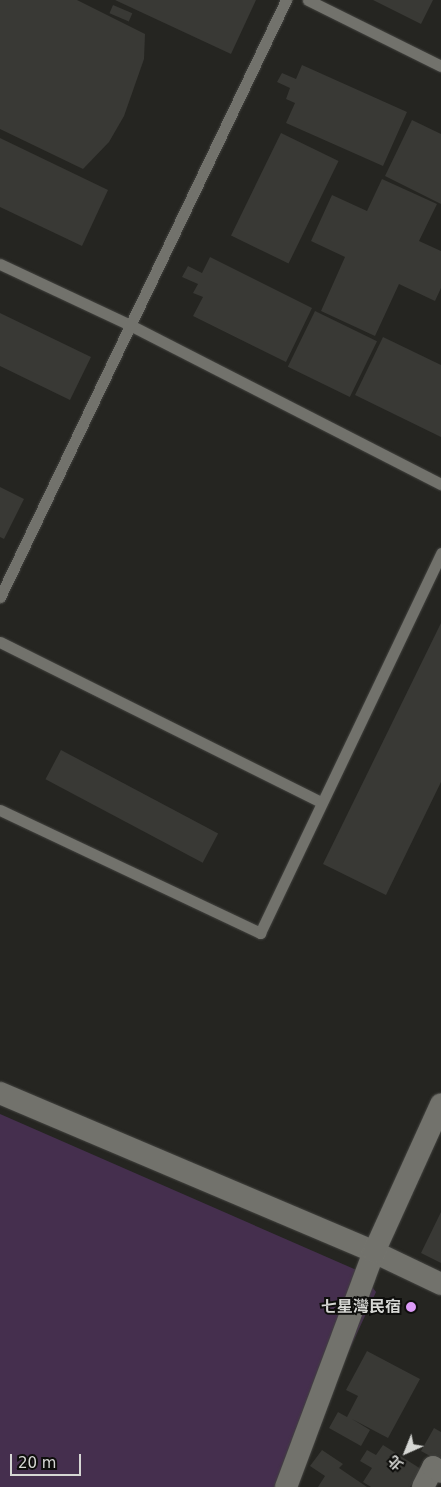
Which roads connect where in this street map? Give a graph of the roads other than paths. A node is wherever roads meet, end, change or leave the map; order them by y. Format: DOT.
graph roads {
  1 [pos="286,0"];
  2 [pos="308,0"];
  3 [pos="441,66"];
  4 [pos="0,264"];
  5 [pos="130,325"];
  6 [pos="441,484"];
  7 [pos="441,553"];
  8 [pos="0,597"];
  9 [pos="0,642"];
  10 [pos="319,801"];
  11 [pos="0,810"];
  12 [pos="0,1093"];
  13 [pos="441,1104"];
  14 [pos="374,1252"];
  15 [pos="441,1284"];
  16 [pos="441,1472"];
  17 [pos="286,1487"];
  18 [pos="423,1487"];
  1 -- 5 [label="lane"];
  2 -- 3 [label="lane"];
  4 -- 5 [label="lane"];
  5 -- 6 [label="lane"];
  5 -- 8 [label="lane"];
  7 -- 10 [label="lane"];
  9 -- 10 [label="lane"];
  10 -- 11 [label="lane"];
  12 -- 14 [label="street"];
  13 -- 14 [label="street"];
  14 -- 15 [label="street"];
  14 -- 17 [label="street"];
  16 -- 18 [label="street"];
}
